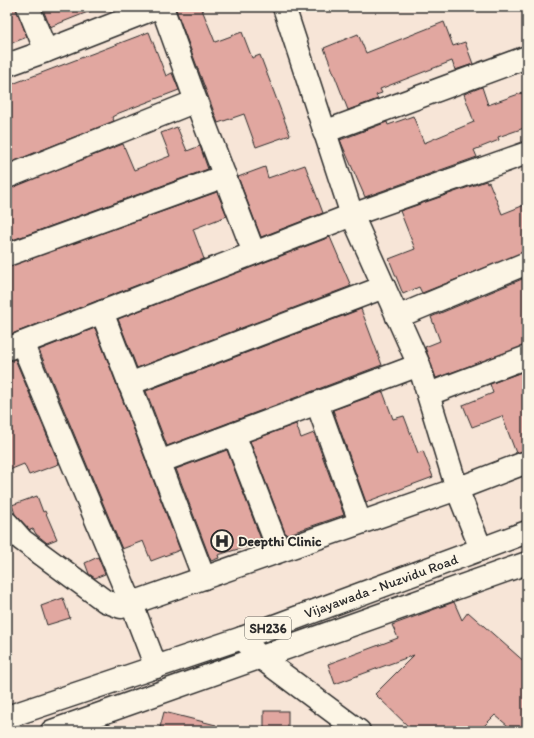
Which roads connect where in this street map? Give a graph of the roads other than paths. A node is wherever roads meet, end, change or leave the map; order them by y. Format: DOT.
graph roads {
  1 [pos="28,7"];
  2 [pos="158,7"];
  3 [pos="162,7"];
  4 [pos="284,7"];
  5 [pos="46,51"];
  6 [pos="527,57"];
  7 [pos="7,64"];
  8 [pos="196,101"];
  9 [pos="324,132"];
  10 [pos="527,153"];
  11 [pos="225,176"];
  12 [pos="7,177"];
  13 [pos="352,215"];
  14 [pos="254,253"];
  15 [pos="7,255"];
  16 [pos="527,263"];
  17 [pos="384,287"];
  18 [pos="102,312"];
  19 [pos="397,317"];
  20 [pos="14,346"];
  21 [pos="527,357"];
  22 [pos="419,365"];
  23 [pos="130,384"];
  24 [pos="429,394"];
  25 [pos="317,403"];
  26 [pos="234,434"];
  27 [pos="160,462"];
  28 [pos="527,462"];
  29 [pos="459,493"];
  30 [pos="360,522"];
  31 [pos="7,523"];
  32 [pos="527,532"];
  33 [pos="481,549"];
  34 [pos="279,551"];
  35 [pos="527,563"];
  36 [pos="204,578"];
  37 [pos="133,609"];
  38 [pos="242,638"];
  39 [pos="261,658"];
  40 [pos="156,667"];
  41 [pos="7,717"];
  42 [pos="52,731"];
  43 [pos="359,731"];
  1 -- 5 [label="street"];
  2 -- 5 [label="street"];
  3 -- 8 [label="street"];
  4 -- 9 [label="street"];
  5 -- 7 [label="street"];
  6 -- 9 [label="street"];
  8 -- 11 [label="street"];
  8 -- 12 [label="street"];
  9 -- 13 [label="street"];
  10 -- 13 [label="street"];
  11 -- 14 [label="street"];
  11 -- 15 [label="street"];
  13 -- 14 [label="street"];
  13 -- 17 [label="street"];
  14 -- 18 [label="street"];
  16 -- 19 [label="street"];
  17 -- 19 [label="street"];
  17 -- 23 [label="street"];
  18 -- 20 [label="street"];
  18 -- 23 [label="street"];
  19 -- 22 [label="street"];
  20 -- 37 [label="street"];
  21 -- 24 [label="street"];
  22 -- 24 [label="street"];
  22 -- 25 [label="street"];
  23 -- 27 [label="street"];
  24 -- 29 [label="street"];
  25 -- 26 [label="street"];
  25 -- 30 [label="street"];
  26 -- 27 [label="street"];
  26 -- 34 [label="street"];
  27 -- 36 [label="street"];
  28 -- 29 [label="street"];
  29 -- 30 [label="street"];
  29 -- 33 [label="street"];
  30 -- 34 [label="street"];
  31 -- 37 [label="street"];
  32 -- 33 [label="street, Vijayawada - Nuzvidu Road / SH236"];
  33 -- 38 [label="street, Vijayawada - Nuzvidu Road / SH236"];
  34 -- 36 [label="street"];
  35 -- 39 [label="street, Vijayawada - Nuzvidu Road / SH236"];
  36 -- 37 [label="street"];
  37 -- 40 [label="street"];
  38 -- 39 [label="street"];
  38 -- 40 [label="street, Vijayawada - Nuzvidu Road / SH236"];
  39 -- 42 [label="street, Vijayawada - Nuzvidu Road / SH236"];
  39 -- 43 [label="street"];
  40 -- 41 [label="street, Vijayawada - Nuzvidu Road / SH236"];
}
